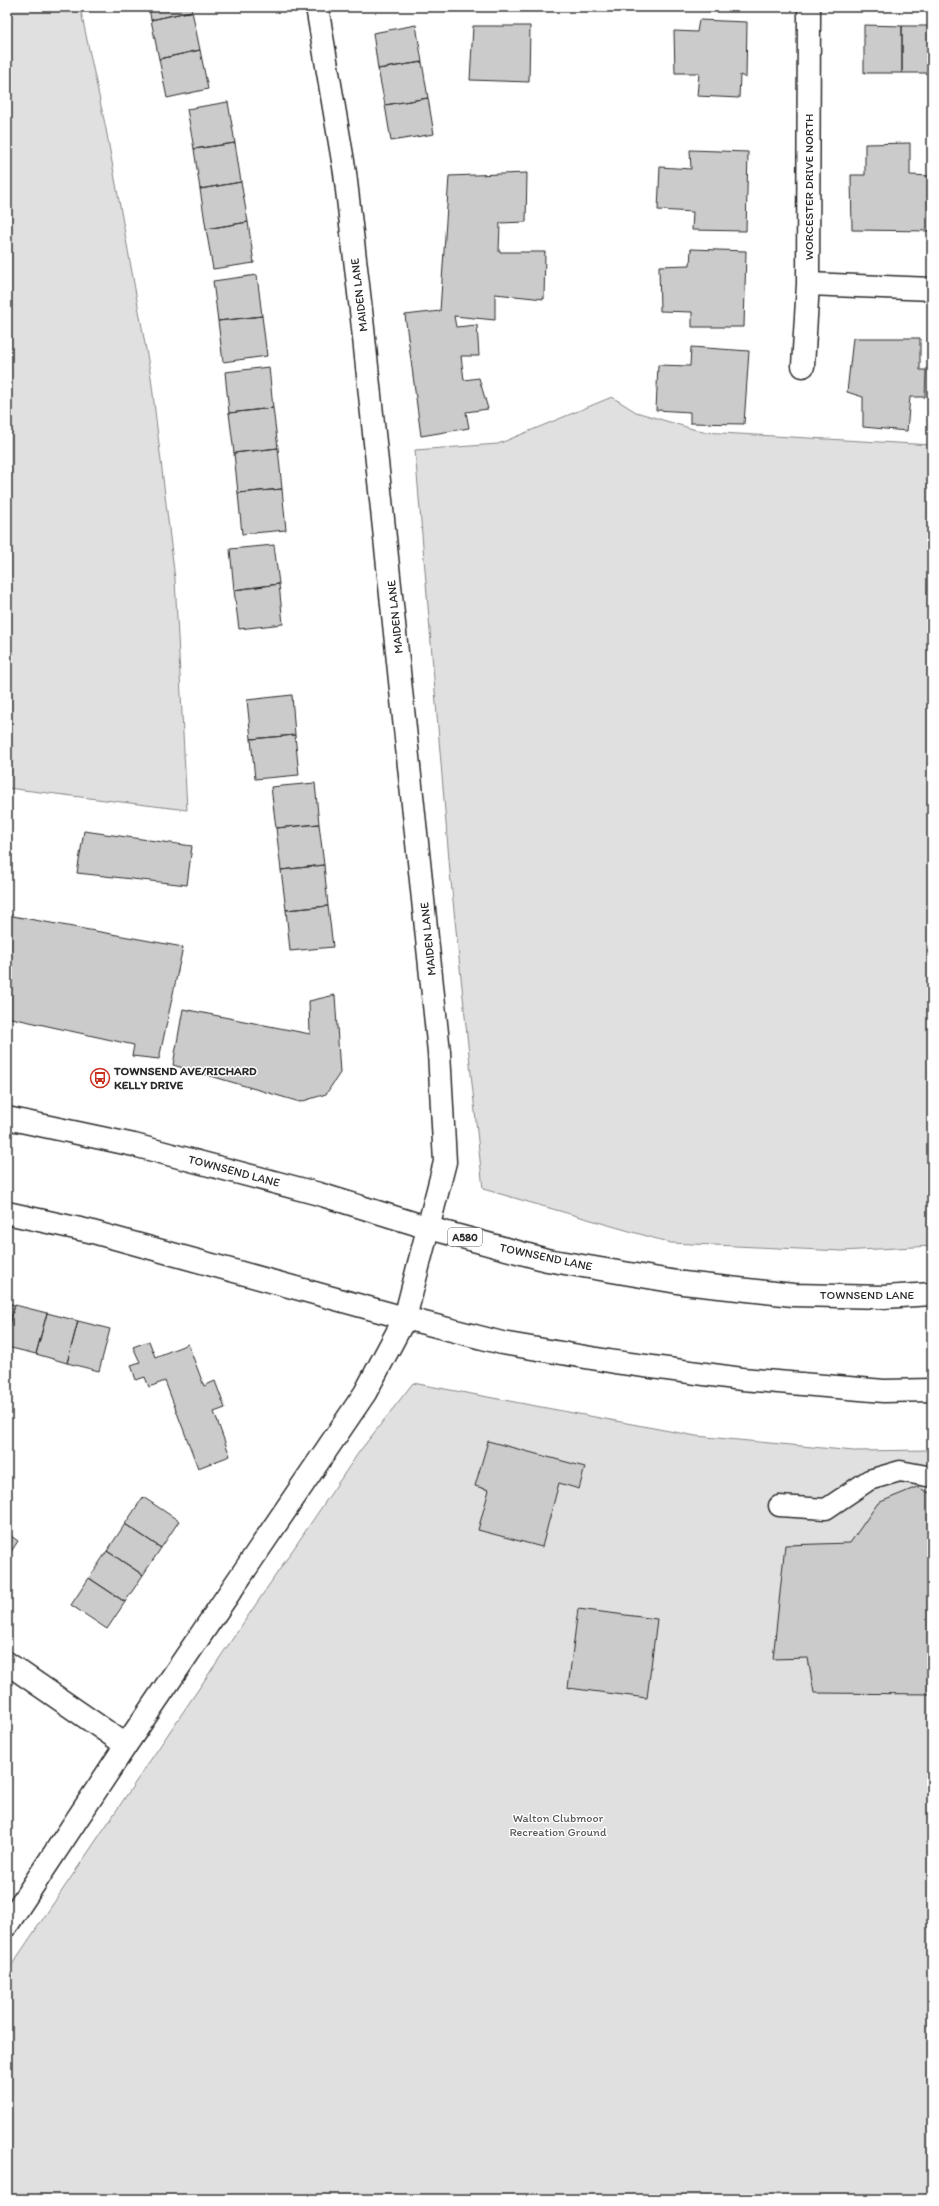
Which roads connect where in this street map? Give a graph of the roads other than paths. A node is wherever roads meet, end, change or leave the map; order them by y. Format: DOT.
graph roads {
  1 [pos="317,7"];
  2 [pos="809,7"];
  3 [pos="808,284"];
  4 [pos="932,289"];
  5 [pos="803,366"];
  6 [pos="7,1118"];
  7 [pos="7,1213"];
  8 [pos="429,1228"];
  9 [pos="932,1294"];
  10 [pos="405,1318"];
  11 [pos="932,1390"];
  12 [pos="932,1477"];
  13 [pos="779,1506"];
  14 [pos="7,1663"];
  15 [pos="126,1745"];
  16 [pos="7,1925"];
  1 -- 8 [label="street, MAIDEN LANE"];
  2 -- 3 [label="street, WORCESTER DRIVE NORTH"];
  3 -- 4 [label="street"];
  3 -- 5 [label="street, WORCESTER DRIVE NORTH"];
  6 -- 8 [label="street, TOWNSEND LANE / A580"];
  7 -- 10 [label="street"];
  8 -- 9 [label="street, TOWNSEND LANE / A580"];
  8 -- 10 [label="street, MAIDEN LANE"];
  10 -- 11 [label="street"];
  10 -- 15 [label="street, MAIDEN LANE"];
  12 -- 13 [label="lane"];
  14 -- 15 [label="street"];
  15 -- 16 [label="street, MAIDEN LANE"];
}
